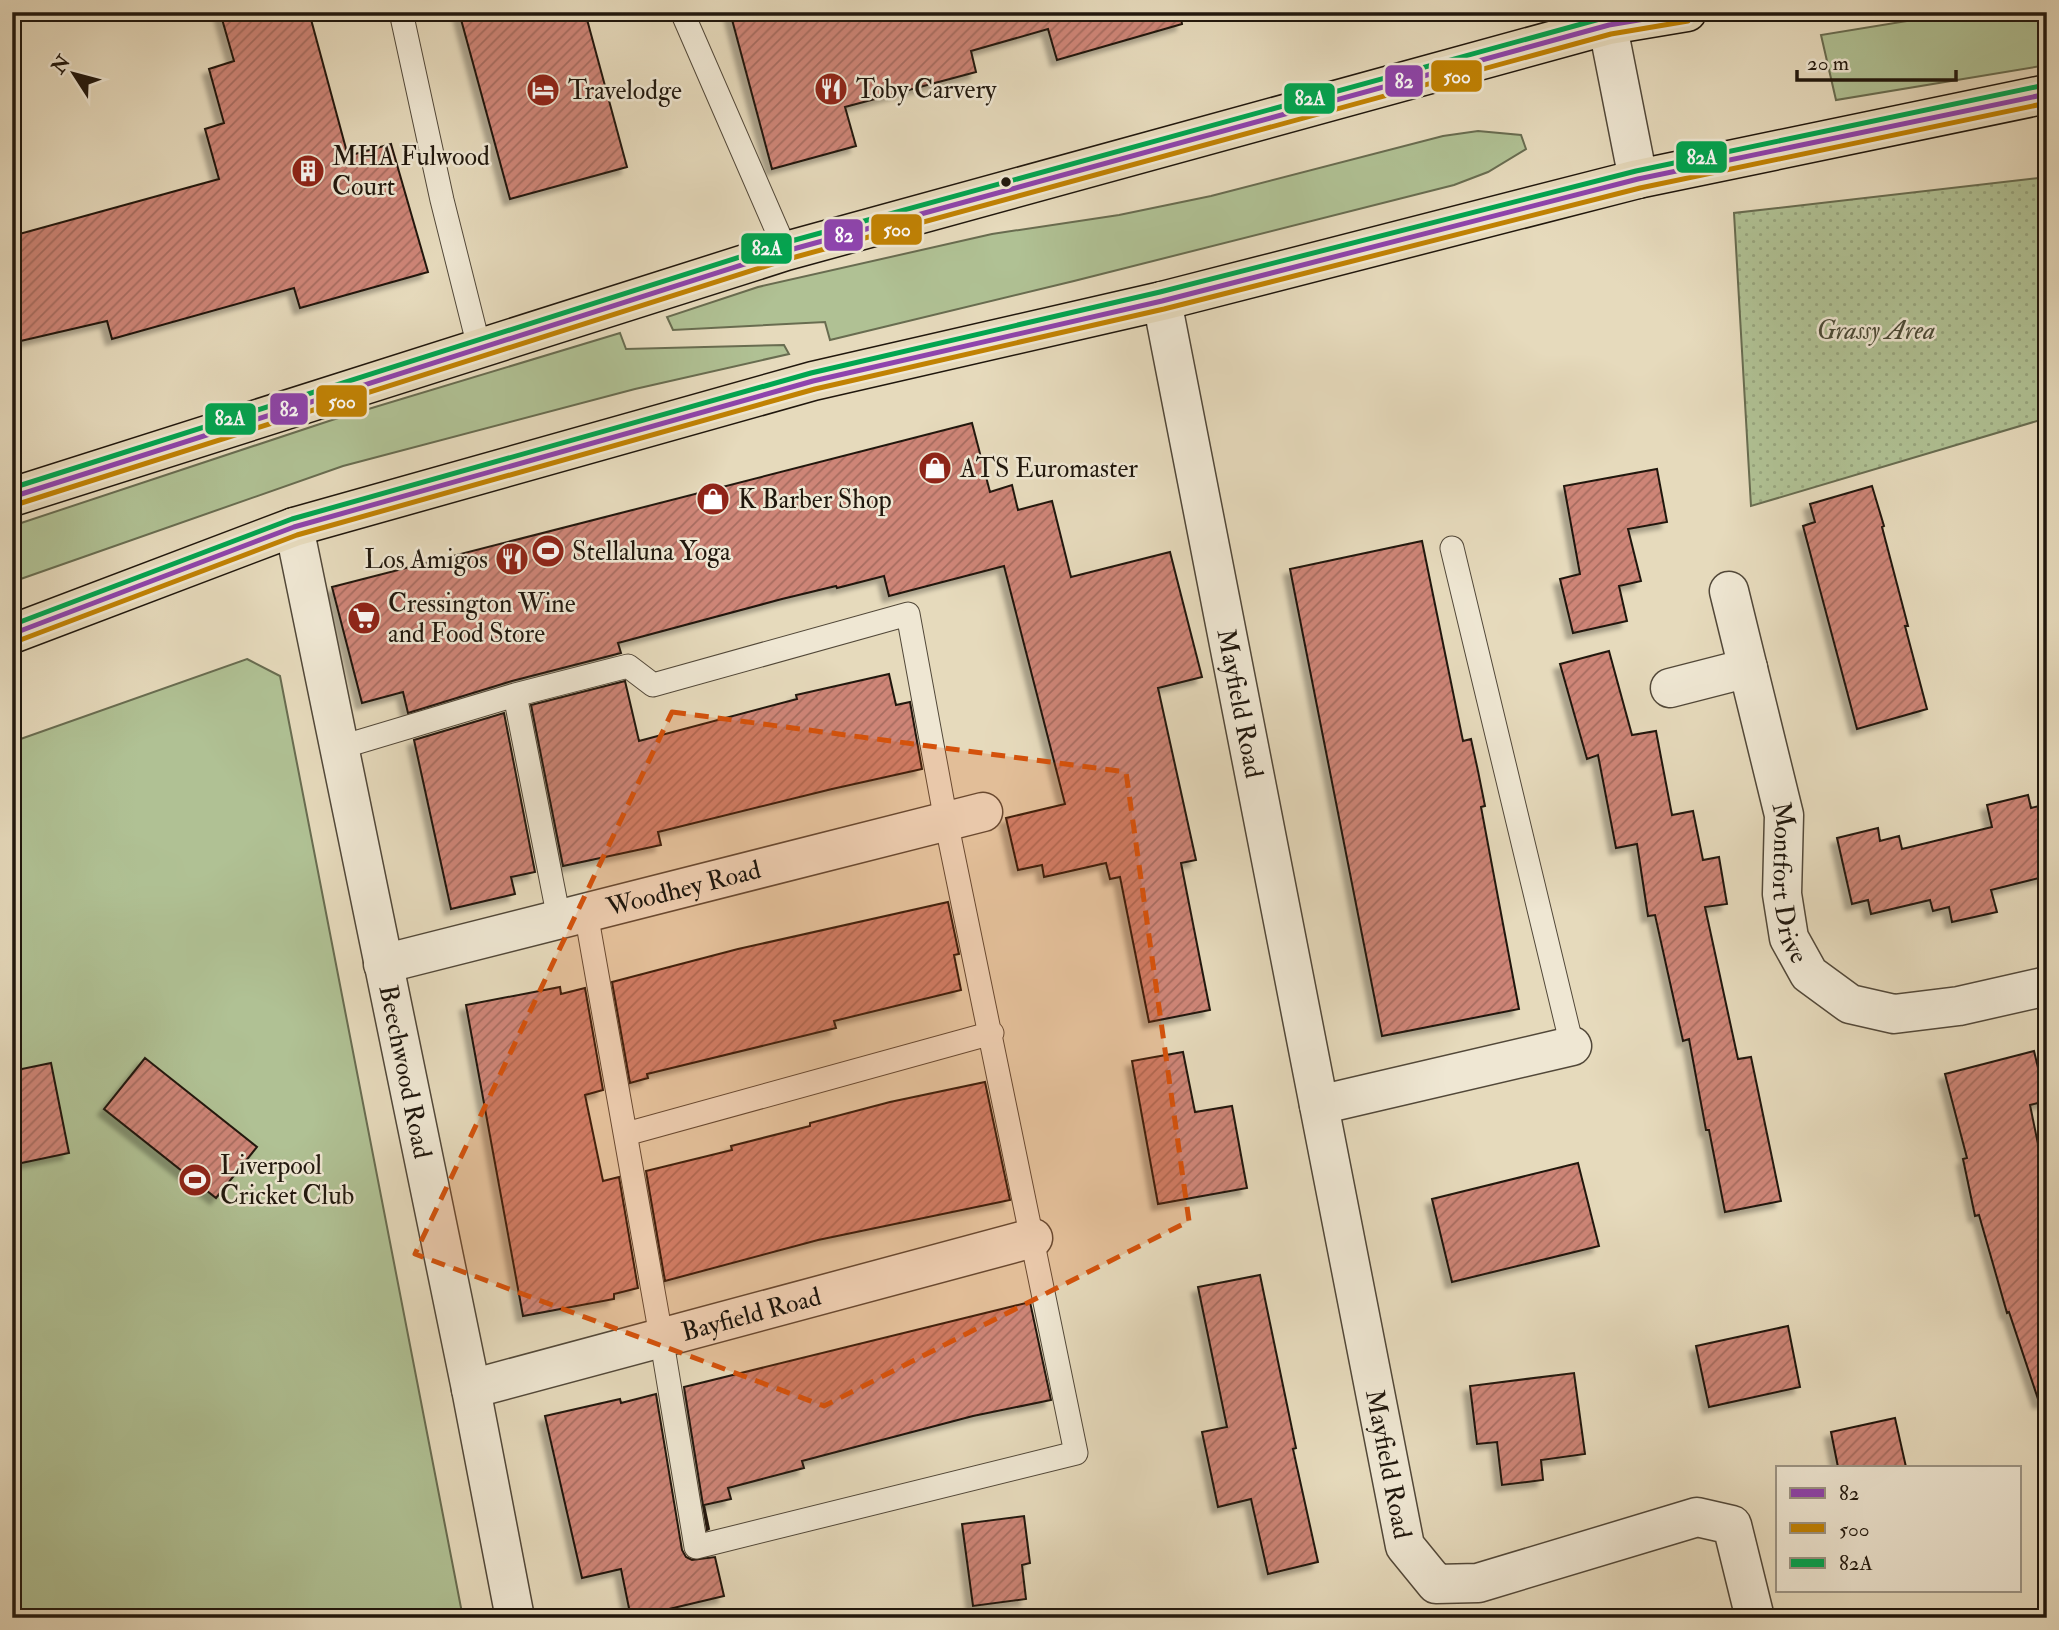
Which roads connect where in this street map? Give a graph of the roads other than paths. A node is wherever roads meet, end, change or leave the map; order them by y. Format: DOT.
graph roads {
  1 [pos="401,12"];
  2 [pos="682,12"];
  3 [pos="1686,12"];
  4 [pos="1607,19"];
  5 [pos="2047,94"];
  6 [pos="1638,179"];
  7 [pos="786,251"];
  8 [pos="1162,301"];
  9 [pos="479,347"];
  10 [pos="12,497"];
  11 [pos="293,527"];
  12 [pos="1452,548"];
  13 [pos="1729,591"];
  14 [pos="12,634"];
  15 [pos="1748,668"];
  16 [pos="1670,688"];
  17 [pos="515,695"];
  18 [pos="338,748"];
  19 [pos="983,812"];
  20 [pos="946,821"];
  21 [pos="573,916"];
  22 [pos="383,964"];
  23 [pos="2047,986"];
  24 [pos="992,1033"];
  25 [pos="1572,1046"];
  26 [pos="1319,1105"];
  27 [pos="626,1134"];
  28 [pos="1033,1238"];
  29 [pos="662,1336"];
  30 [pos="471,1389"];
  31 [pos="515,1618"];
  32 [pos="1755,1618"];
  1 -- 9 [label="lane"];
  2 -- 7 [label="lane"];
  3 -- 4 [label="highway"];
  4 -- 6 [label="street"];
  4 -- 7 [label="highway"];
  5 -- 6 [label="highway"];
  6 -- 8 [label="highway"];
  7 -- 9 [label="highway"];
  8 -- 11 [label="highway"];
  8 -- 26 [label="street, Mayfield Road"];
  9 -- 10 [label="highway"];
  11 -- 14 [label="highway"];
  11 -- 18 [label="street, Beechwood Road"];
  12 -- 25 [label="lane"];
  13 -- 15 [label="street, Montfort Drive"];
  15 -- 16 [label="street"];
  15 -- 23 [label="street, Montfort Drive"];
  17 -- 18 [label="lane"];
  17 -- 20 [label="lane"];
  17 -- 21 [label="lane"];
  18 -- 22 [label="street, Beechwood Road"];
  19 -- 20 [label="street, Woodhey Road"];
  20 -- 21 [label="street, Woodhey Road"];
  20 -- 24 [label="lane"];
  21 -- 22 [label="street, Woodhey Road"];
  21 -- 27 [label="lane"];
  22 -- 30 [label="street, Beechwood Road"];
  24 -- 27 [label="lane"];
  24 -- 28 [label="lane"];
  25 -- 26 [label="street"];
  26 -- 32 [label="street, Mayfield Road"];
  27 -- 29 [label="lane"];
  28 -- 29 [label="street, Bayfield Road"];
  28 -- 29 [label="lane"];
  29 -- 30 [label="street, Bayfield Road"];
  30 -- 31 [label="street, Beechwood Road"];
}
